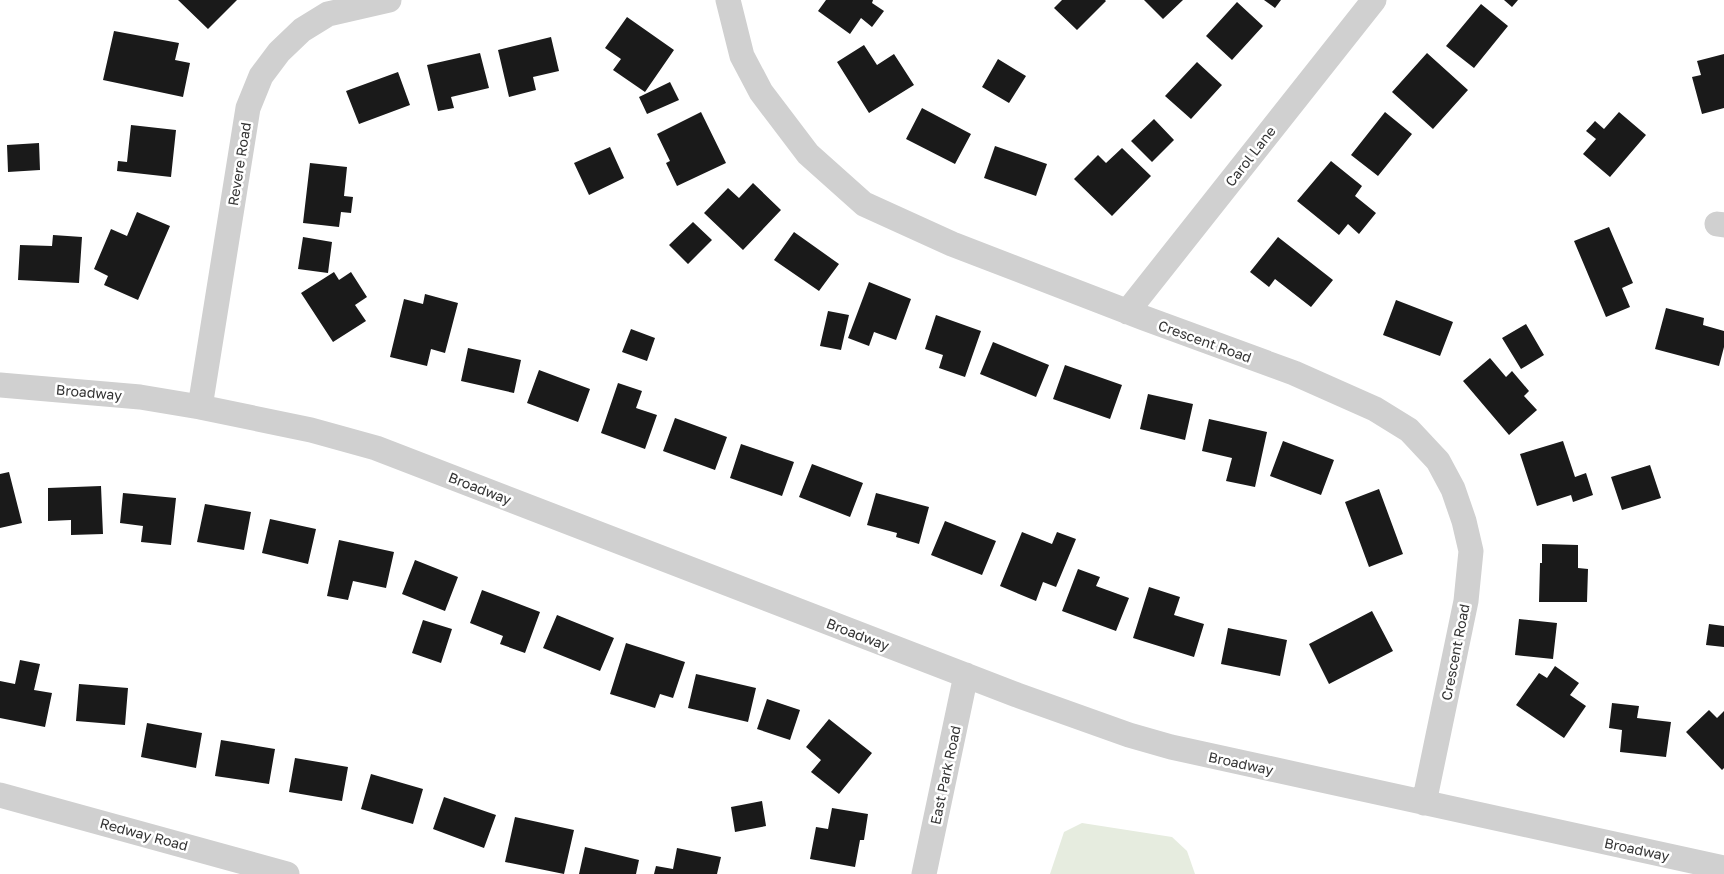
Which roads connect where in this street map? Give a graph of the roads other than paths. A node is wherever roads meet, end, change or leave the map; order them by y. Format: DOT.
graph roads {
  1 [pos="390,0"];
  2 [pos="728,0"];
  3 [pos="1374,0"];
  4 [pos="1127,312"];
  5 [pos="0,385"];
  6 [pos="200,407"];
  7 [pos="966,675"];
  8 [pos="0,795"];
  9 [pos="1424,803"];
  10 [pos="1724,868"];
  11 [pos="288,874"];
  12 [pos="924,874"];
  1 -- 6 [label="street, Revere Road"];
  2 -- 4 [label="street, Crescent Road"];
  3 -- 4 [label="street, Carol Lane"];
  4 -- 9 [label="street, Crescent Road"];
  5 -- 6 [label="street, Broadway"];
  6 -- 7 [label="street, Broadway"];
  7 -- 9 [label="street, Broadway"];
  7 -- 12 [label="street, East Park Road"];
  8 -- 11 [label="street, Redway Road"];
  9 -- 10 [label="street, Broadway"];
}
